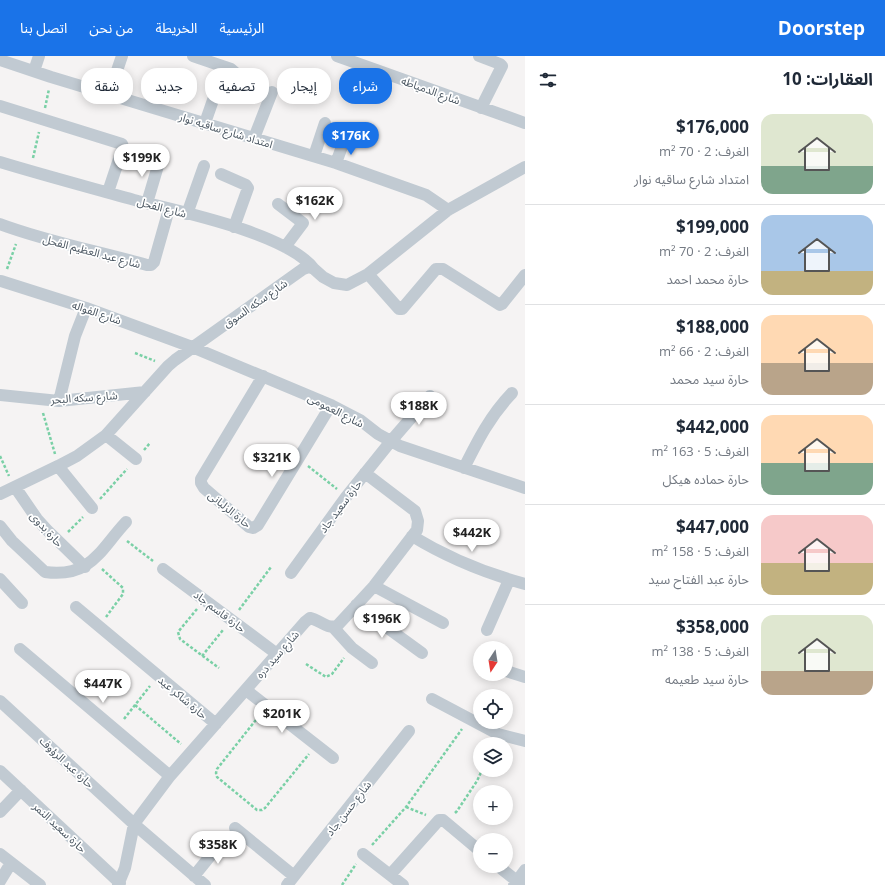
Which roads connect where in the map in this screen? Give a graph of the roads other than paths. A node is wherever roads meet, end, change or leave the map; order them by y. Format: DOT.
graph roads {
  1 [pos="39,56"];
  2 [pos="122,56"];
  3 [pos="192,56"];
  4 [pos="338,56"];
  5 [pos="478,56"];
  6 [pos="208,58"];
  7 [pos="0,60"];
  8 [pos="367,67"];
  9 [pos="118,68"];
  10 [pos="229,68"];
  11 [pos="34,71"];
  12 [pos="81,85"];
  13 [pos="272,92"];
  14 [pos="133,101"];
  15 [pos="212,104"];
  16 [pos="0,106"];
  17 [pos="481,108"];
  18 [pos="205,123"];
  19 [pos="325,123"];
  20 [pos="525,123"];
  21 [pos="254,138"];
  22 [pos="344,141"];
  23 [pos="314,156"];
  24 [pos="160,159"];
  25 [pos="0,162"];
  26 [pos="336,163"];
  27 [pos="204,166"];
  28 [pos="525,167"];
  29 [pos="221,174"];
  30 [pos="108,192"];
  31 [pos="147,203"];
  32 [pos="278,204"];
  33 [pos="169,209"];
  34 [pos="448,210"];
  35 [pos="187,214"];
  36 [pos="0,224"];
  37 [pos="234,227"];
  38 [pos="285,247"];
  39 [pos="314,269"];
  40 [pos="368,274"];
  41 [pos="525,275"];
  42 [pos="1,281"];
  43 [pos="86,308"];
  44 [pos="192,347"];
  45 [pos="263,376"];
  46 [pos="145,392"];
  47 [pos="512,393"];
  48 [pos="0,396"];
  49 [pos="430,396"];
  50 [pos="59,401"];
  51 [pos="331,405"];
  52 [pos="106,435"];
  53 [pos="391,441"];
  54 [pos="136,459"];
  55 [pos="58,466"];
  56 [pos="464,468"];
  57 [pos="365,473"];
  58 [pos="15,487"];
  59 [pos="525,488"];
  60 [pos="0,494"];
  61 [pos="92,508"];
  62 [pos="126,522"];
  63 [pos="0,526"];
  64 [pos="412,536"];
  65 [pos="89,564"];
  66 [pos="163,569"];
  67 [pos="291,573"];
  68 [pos="0,579"];
  69 [pos="509,580"];
  70 [pos="525,584"];
  71 [pos="374,586"];
  72 [pos="22,603"];
  73 [pos="356,605"];
  74 [pos="76,608"];
  75 [pos="443,623"];
  76 [pos="333,627"];
  77 [pos="487,630"];
  78 [pos="20,649"];
  79 [pos="422,653"];
  80 [pos="277,654"];
  81 [pos="372,663"];
  82 [pos="513,672"];
  83 [pos="525,676"];
  84 [pos="246,690"];
  85 [pos="432,699"];
  86 [pos="0,701"];
  87 [pos="216,724"];
  88 [pos="409,731"];
  89 [pos="525,741"];
  90 [pos="333,758"];
  91 [pos="0,771"];
  92 [pos="170,776"];
  93 [pos="20,790"];
  94 [pos="0,812"];
  95 [pos="134,824"];
  96 [pos="235,828"];
  97 [pos="224,839"];
  98 [pos="473,845"];
  99 [pos="0,854"];
  100 [pos="363,854"];
  101 [pos="11,863"];
  102 [pos="525,870"];
  103 [pos="506,873"];
  104 [pos="390,875"];
  105 [pos="194,876"];
  106 [pos="291,880"];
  107 [pos="0,881"];
  108 [pos="119,884"];
  109 [pos="518,884"];
  110 [pos="40,885"];
  111 [pos="205,885"];
  112 [pos="403,885"];
  1 -- 11 [label="street"];
  2 -- 9 [label="street"];
  3 -- 6 [label="street"];
  4 -- 8 [label="street, شارع الدمياطه"];
  5 -- 17 [label="street"];
  6 -- 10 [label="street"];
  7 -- 11 [label="street, امتداد شارع ساقيه نوار"];
  8 -- 17 [label="street, شارع الدمياطه"];
  11 -- 12 [label="street, امتداد شارع ساقيه نوار"];
  13 -- 21 [label="street"];
  14 -- 18 [label="street, امتداد شارع ساقيه نوار"];
  15 -- 18 [label="street"];
  16 -- 30 [label="street"];
  17 -- 20 [label="street, شارع الدمياطه"];
  18 -- 21 [label="street, امتداد شارع ساقيه نوار"];
  19 -- 23 [label="street"];
  21 -- 23 [label="street, امتداد شارع ساقيه نوار"];
  22 -- 26 [label="street"];
  23 -- 26 [label="street, امتداد شارع ساقيه نوار"];
  24 -- 31 [label="street"];
  25 -- 30 [label="street, شارع الفحل"];
  26 -- 34 [label="street, امتداد شارع ساقيه نوار"];
  27 -- 35 [label="street"];
  28 -- 34 [label="street"];
  29 -- 37 [label="street"];
  30 -- 31 [label="street, شارع الفحل"];
  31 -- 33 [label="street, شارع الفحل"];
  32 -- 38 [label="street"];
  33 -- 35 [label="street, شارع الفحل"];
  33 -- 36 [label="street, شارع عبد العظيم الفحل"];
  34 -- 40 [label="street"];
  35 -- 37 [label="street, شارع الفحل"];
  37 -- 38 [label="street, شارع الفحل"];
  38 -- 39 [label="street, شارع الفحل"];
  39 -- 40 [label="street"];
  39 -- 44 [label="street, شارع سكه السوق"];
  40 -- 41 [label="street"];
  42 -- 43 [label="street, شارع الفواله"];
  43 -- 44 [label="street, شارع الفواله"];
  43 -- 50 [label="street"];
  44 -- 45 [label="street, شارع العمومى"];
  44 -- 46 [label="street, شارع سكه السوق"];
  45 -- 51 [label="street, شارع العمومى"];
  45 -- 51 [label="street, حارة الزلبانى"];
  46 -- 50 [label="street, شارع سكه البحر"];
  46 -- 52 [label="street, شارع سكه السوق"];
  47 -- 56 [label="street"];
  48 -- 50 [label="street, شارع سكه البحر"];
  49 -- 53 [label="street, حارة سعيد جاد"];
  51 -- 53 [label="street, شارع العمومى"];
  52 -- 54 [label="street"];
  52 -- 55 [label="street, شارع سكه السوق"];
  53 -- 56 [label="street, شارع العمومى"];
  53 -- 57 [label="street, حارة سعيد جاد"];
  55 -- 58 [label="street, شارع سكه السوق"];
  55 -- 61 [label="street"];
  56 -- 59 [label="street, شارع العمومى"];
  57 -- 64 [label="street"];
  57 -- 67 [label="street, حارة سعيد جاد"];
  58 -- 60 [label="street, شارع سكه السوق"];
  58 -- 65 [label="street, حارة بدوى"];
  62 -- 65 [label="street"];
  63 -- 65 [label="street"];
  64 -- 69 [label="street"];
  64 -- 71 [label="street"];
  66 -- 80 [label="street, حارة قاسم جاد"];
  68 -- 72 [label="street"];
  69 -- 70 [label="street"];
  69 -- 77 [label="street"];
  71 -- 73 [label="street"];
  71 -- 75 [label="street"];
  73 -- 76 [label="street"];
  73 -- 79 [label="street"];
  74 -- 87 [label="street, حارة شاكر عيد"];
  76 -- 80 [label="street, شارع سيد دره"];
  76 -- 81 [label="street"];
  78 -- 92 [label="street"];
  80 -- 84 [label="street, شارع سيد دره"];
  82 -- 83 [label="street"];
  84 -- 87 [label="street, شارع سيد دره"];
  84 -- 90 [label="street"];
  85 -- 89 [label="street"];
  86 -- 95 [label="street, حارة عبد الرؤوف"];
  87 -- 92 [label="street, شارع سيد دره"];
  88 -- 106 [label="street, شارع حسن جاد"];
  91 -- 93 [label="street, حارة سعيد النمر"];
  92 -- 95 [label="street, شارع سيد دره"];
  93 -- 94 [label="street"];
  93 -- 108 [label="street, حارة سعيد النمر"];
  95 -- 105 [label="street, حارة عبد الرؤوف"];
  95 -- 108 [label="street, شارع سيد دره"];
  96 -- 106 [label="street"];
  97 -- 105 [label="street"];
  98 -- 104 [label="street"];
  99 -- 101 [label="street"];
  100 -- 104 [label="street"];
  101 -- 107 [label="street"];
  101 -- 110 [label="street"];
  102 -- 109 [label="street"];
  103 -- 109 [label="street"];
  104 -- 112 [label="street"];
  105 -- 111 [label="street, حارة عبد الرؤوف"];
}
